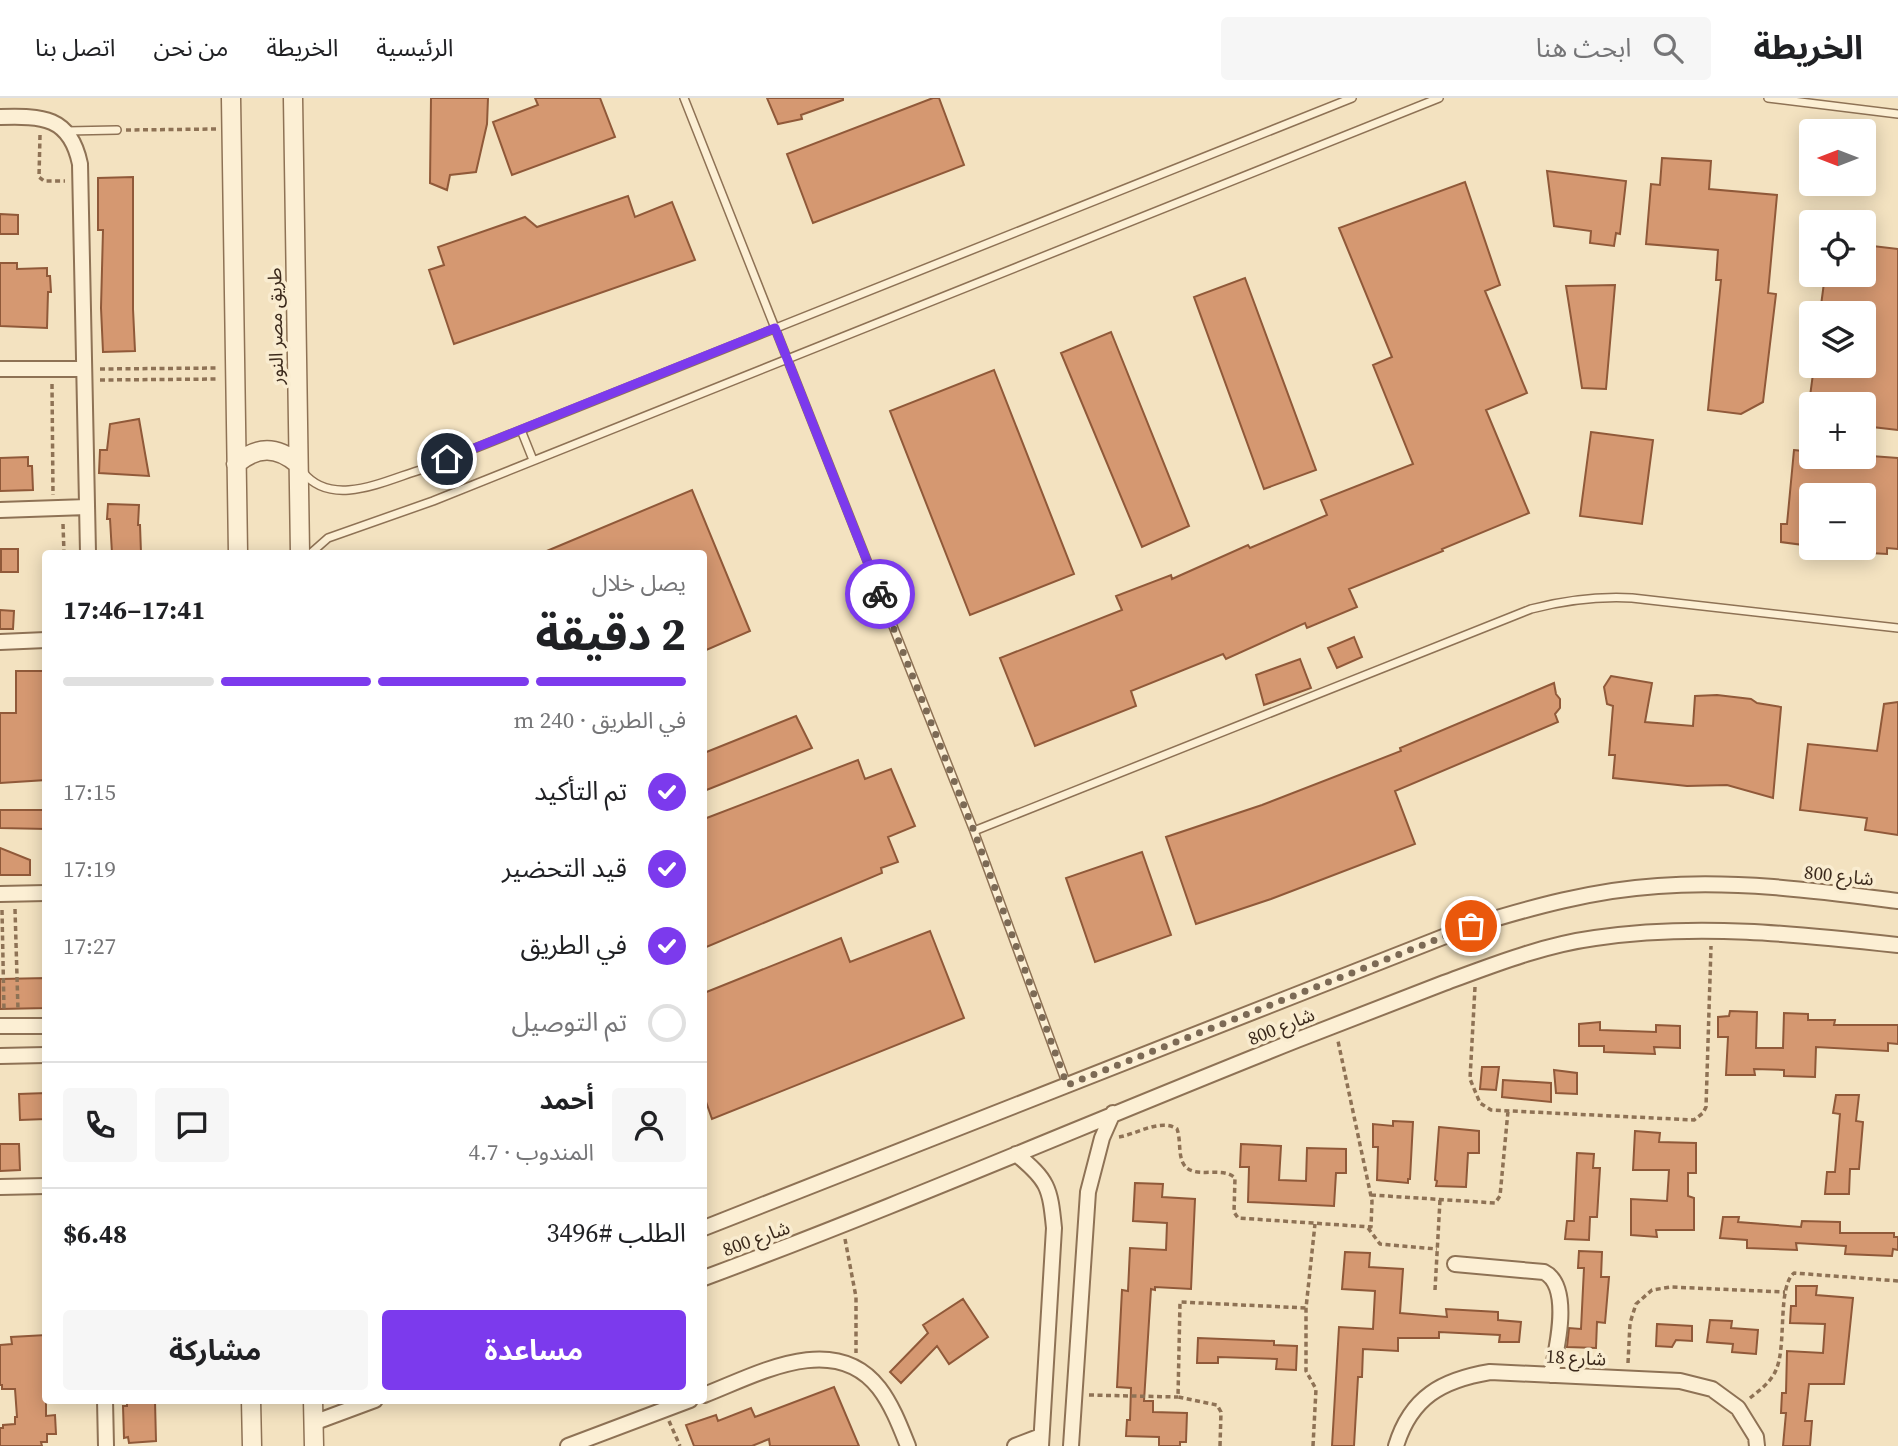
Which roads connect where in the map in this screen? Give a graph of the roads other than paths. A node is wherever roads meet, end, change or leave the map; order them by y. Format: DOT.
graph roads {
  1 [pos="231,98"];
  2 [pos="293,98"];
  3 [pos="684,98"];
  4 [pos="1352,98"];
  5 [pos="1439,98"];
  6 [pos="1768,98"];
  7 [pos="1898,114"];
  8 [pos="0,117"];
  9 [pos="117,130"];
  10 [pos="66,131"];
  11 [pos="775,328"];
  12 [pos="787,359"];
  13 [pos="0,369"];
  14 [pos="84,375"];
  15 [pos="521,430"];
  16 [pos="533,460"];
  17 [pos="236,464"];
  18 [pos="298,464"];
  19 [pos="87,507"];
  20 [pos="0,510"];
  21 [pos="88,550"];
  22 [pos="237,550"];
  23 [pos="300,550"];
  24 [pos="314,550"];
  25 [pos="1898,628"];
  26 [pos="42,640"];
  27 [pos="0,642"];
  28 [pos="974,831"];
  29 [pos="42,893"];
  30 [pos="6,894"];
  31 [pos="1898,901"];
  32 [pos="1898,945"];
  33 [pos="7,1026"];
  34 [pos="42,1026"];
  35 [pos="42,1055"];
  36 [pos="0,1056"];
  37 [pos="1067,1085"];
  38 [pos="1113,1113"];
  39 [pos="1016,1154"];
  40 [pos="42,1186"];
  41 [pos="0,1187"];
  42 [pos="707,1227"];
  43 [pos="1455,1264"];
  44 [pos="707,1277"];
  45 [pos="1551,1375"];
  46 [pos="707,1394"];
  47 [pos="105,1404"];
  48 [pos="251,1404"];
  49 [pos="313,1404"];
  50 [pos="364,1404"];
  51 [pos="680,1404"];
  52 [pos="313,1423"];
  53 [pos="1041,1441"];
  54 [pos="106,1446"];
  55 [pos="252,1446"];
  56 [pos="314,1446"];
  57 [pos="568,1446"];
  58 [pos="908,1446"];
  59 [pos="1015,1446"];
  60 [pos="1071,1446"];
  61 [pos="1396,1446"];
  62 [pos="1757,1446"];
  1 -- 17 [label="street"];
  2 -- 18 [label="street, طريق مصر النور"];
  3 -- 11 [label="lane"];
  4 -- 11 [label="lane"];
  5 -- 12 [label="lane"];
  6 -- 7 [label="lane"];
  8 -- 10 [label="street"];
  9 -- 10 [label="lane"];
  10 -- 14 [label="street"];
  11 -- 12 [label="lane"];
  11 -- 15 [label="lane"];
  12 -- 16 [label="lane"];
  12 -- 28 [label="lane"];
  13 -- 14 [label="street"];
  14 -- 19 [label="street"];
  15 -- 16 [label="lane"];
  15 -- 18 [label="lane"];
  16 -- 24 [label="lane"];
  17 -- 18 [label="street"];
  17 -- 22 [label="street"];
  18 -- 23 [label="street, طريق مصر النور"];
  19 -- 20 [label="street"];
  19 -- 21 [label="street"];
  25 -- 28 [label="lane"];
  26 -- 27 [label="street"];
  28 -- 37 [label="lane"];
  29 -- 30 [label="street"];
  31 -- 37 [label="street, شارع 800"];
  32 -- 38 [label="street, شارع 800"];
  33 -- 34 [label="street"];
  35 -- 36 [label="street"];
  37 -- 42 [label="street, شارع 800"];
  38 -- 39 [label="street, شارع 800"];
  38 -- 60 [label="street"];
  39 -- 44 [label="street, شارع 800"];
  39 -- 53 [label="street"];
  40 -- 41 [label="street"];
  43 -- 45 [label="street"];
  45 -- 61 [label="street, شارع 18"];
  45 -- 62 [label="street, شارع 18"];
  46 -- 58 [label="street"];
  47 -- 54 [label="street"];
  48 -- 55 [label="street"];
  49 -- 52 [label="street"];
  50 -- 52 [label="street"];
  51 -- 57 [label="street"];
  52 -- 56 [label="street"];
  53 -- 59 [label="street"];
}
